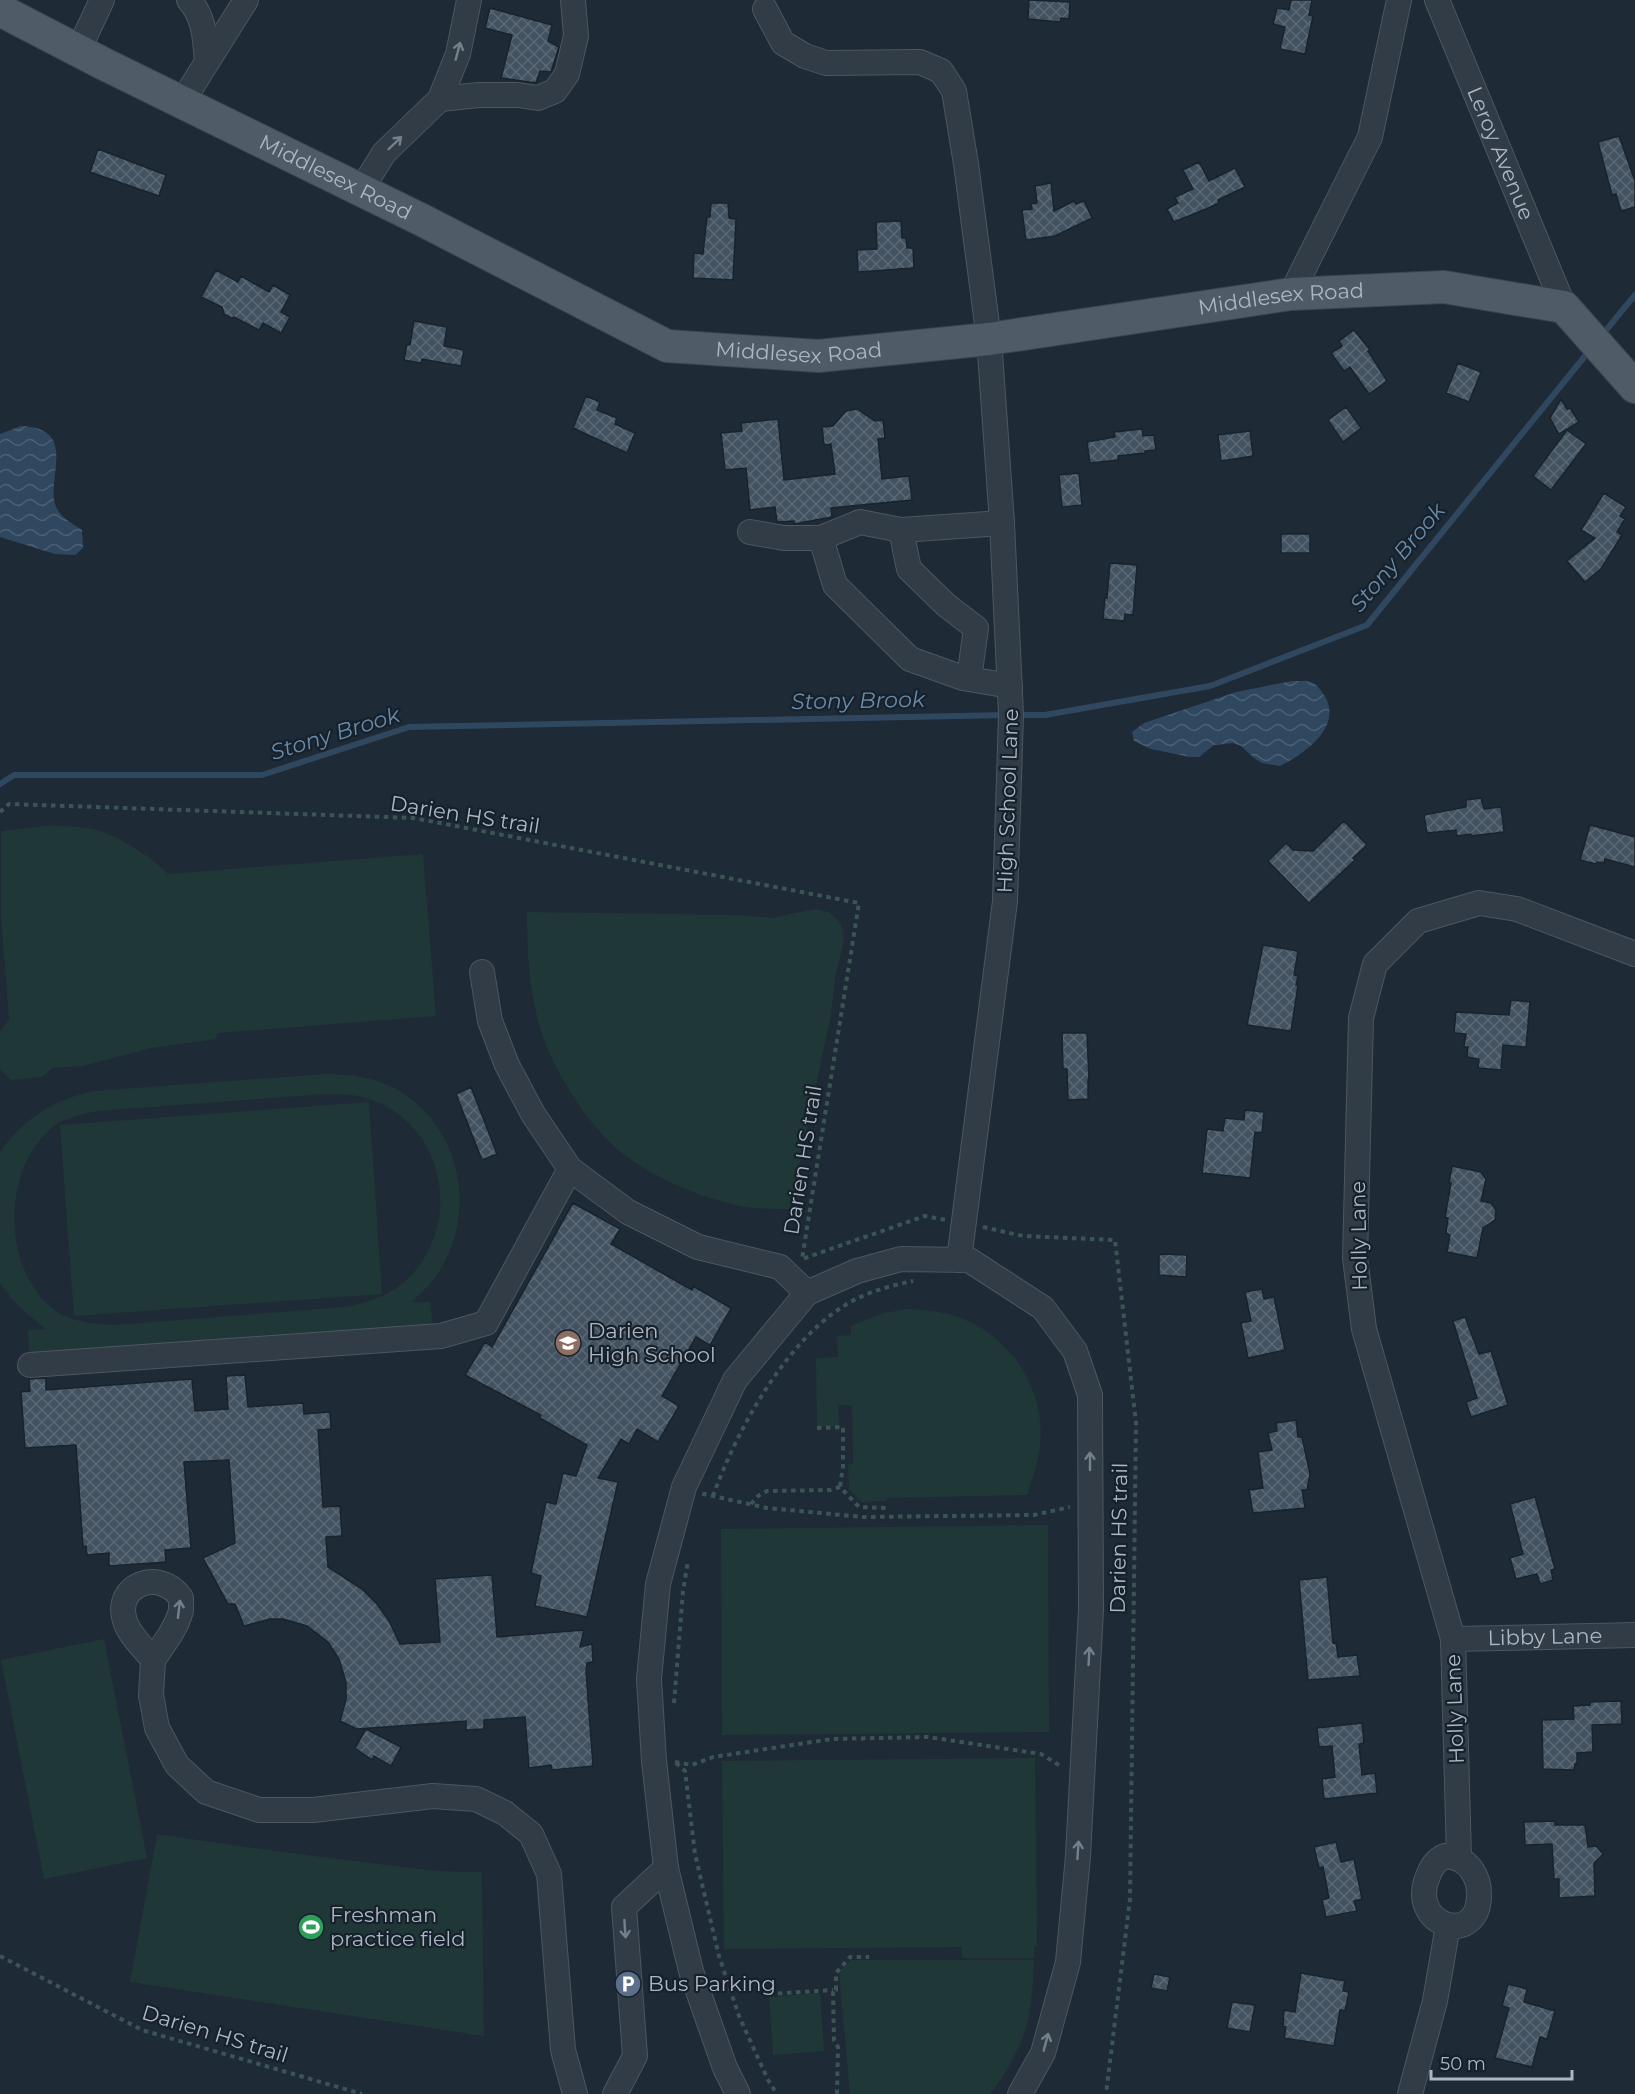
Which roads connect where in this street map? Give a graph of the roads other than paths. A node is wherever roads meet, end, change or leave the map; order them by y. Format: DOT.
graph roads {
  1 [pos="102,0"];
  2 [pos="189,0"];
  3 [pos="246,0"];
  4 [pos="469,0"];
  5 [pos="573,0"];
  6 [pos="1399,0"];
  7 [pos="1437,0"];
  8 [pos="765,9"];
  9 [pos="0,10"];
  10 [pos="78,51"];
  11 [pos="207,62"];
  12 [pos="440,99"];
  13 [pos="182,102"];
  14 [pos="361,190"];
  15 [pos="1291,294"];
  16 [pos="1564,307"];
  17 [pos="989,339"];
  18 [pos="1635,387"];
  19 [pos="1002,523"];
  20 [pos="901,531"];
  21 [pos="750,532"];
  22 [pos="821,538"];
  23 [pos="969,679"];
  24 [pos="1010,686"];
  25 [pos="1635,954"];
  26 [pos="482,972"];
  27 [pos="570,1169"];
  28 [pos="959,1260"];
  29 [pos="807,1293"];
  30 [pos="30,1365"];
  31 [pos="1635,1635"];
  32 [pos="1453,1639"];
  33 [pos="153,1660"];
  34 [pos="1459,1858"];
  35 [pos="666,1868"];
  36 [pos="1448,1925"];
  37 [pos="575,2094"];
  38 [pos="615,2094"];
  39 [pos="738,2094"];
  40 [pos="1020,2094"];
  41 [pos="1410,2094"];
  1 -- 10 [label="street"];
  2 -- 11 [label="street"];
  3 -- 11 [label="street"];
  12 -- 4 [label="street, one-way"];
  5 -- 12 [label="street"];
  6 -- 15 [label="street"];
  7 -- 16 [label="street, Leroy Avenue"];
  8 -- 17 [label="street, High School Lane"];
  9 -- 10 [label="main road, Middlesex Road"];
  10 -- 13 [label="main road, Middlesex Road"];
  11 -- 13 [label="street"];
  14 -- 12 [label="street, one-way"];
  13 -- 14 [label="main road, Middlesex Road"];
  14 -- 17 [label="main road, Middlesex Road"];
  15 -- 16 [label="main road, Middlesex Road"];
  15 -- 17 [label="main road, Middlesex Road"];
  16 -- 18 [label="main road"];
  17 -- 19 [label="street, High School Lane"];
  19 -- 20 [label="street"];
  19 -- 24 [label="street, High School Lane"];
  20 -- 22 [label="street"];
  20 -- 23 [label="street"];
  21 -- 22 [label="street"];
  22 -- 23 [label="street"];
  23 -- 24 [label="street"];
  24 -- 28 [label="street, High School Lane"];
  25 -- 32 [label="street, Holly Lane"];
  26 -- 27 [label="street"];
  27 -- 29 [label="street"];
  27 -- 30 [label="street"];
  28 -- 29 [label="street"];
  40 -- 28 [label="street, one-way"];
  29 -- 35 [label="street"];
  31 -- 32 [label="street, Libby Lane"];
  32 -- 34 [label="street, Holly Lane"];
  33 -- 37 [label="street"];
  34 -- 36 [label="street"];
  34 -- 36 [label="street"];
  35 -- 38 [label="street, one-way"];
  35 -- 39 [label="street"];
  36 -- 41 [label="street"];
}
